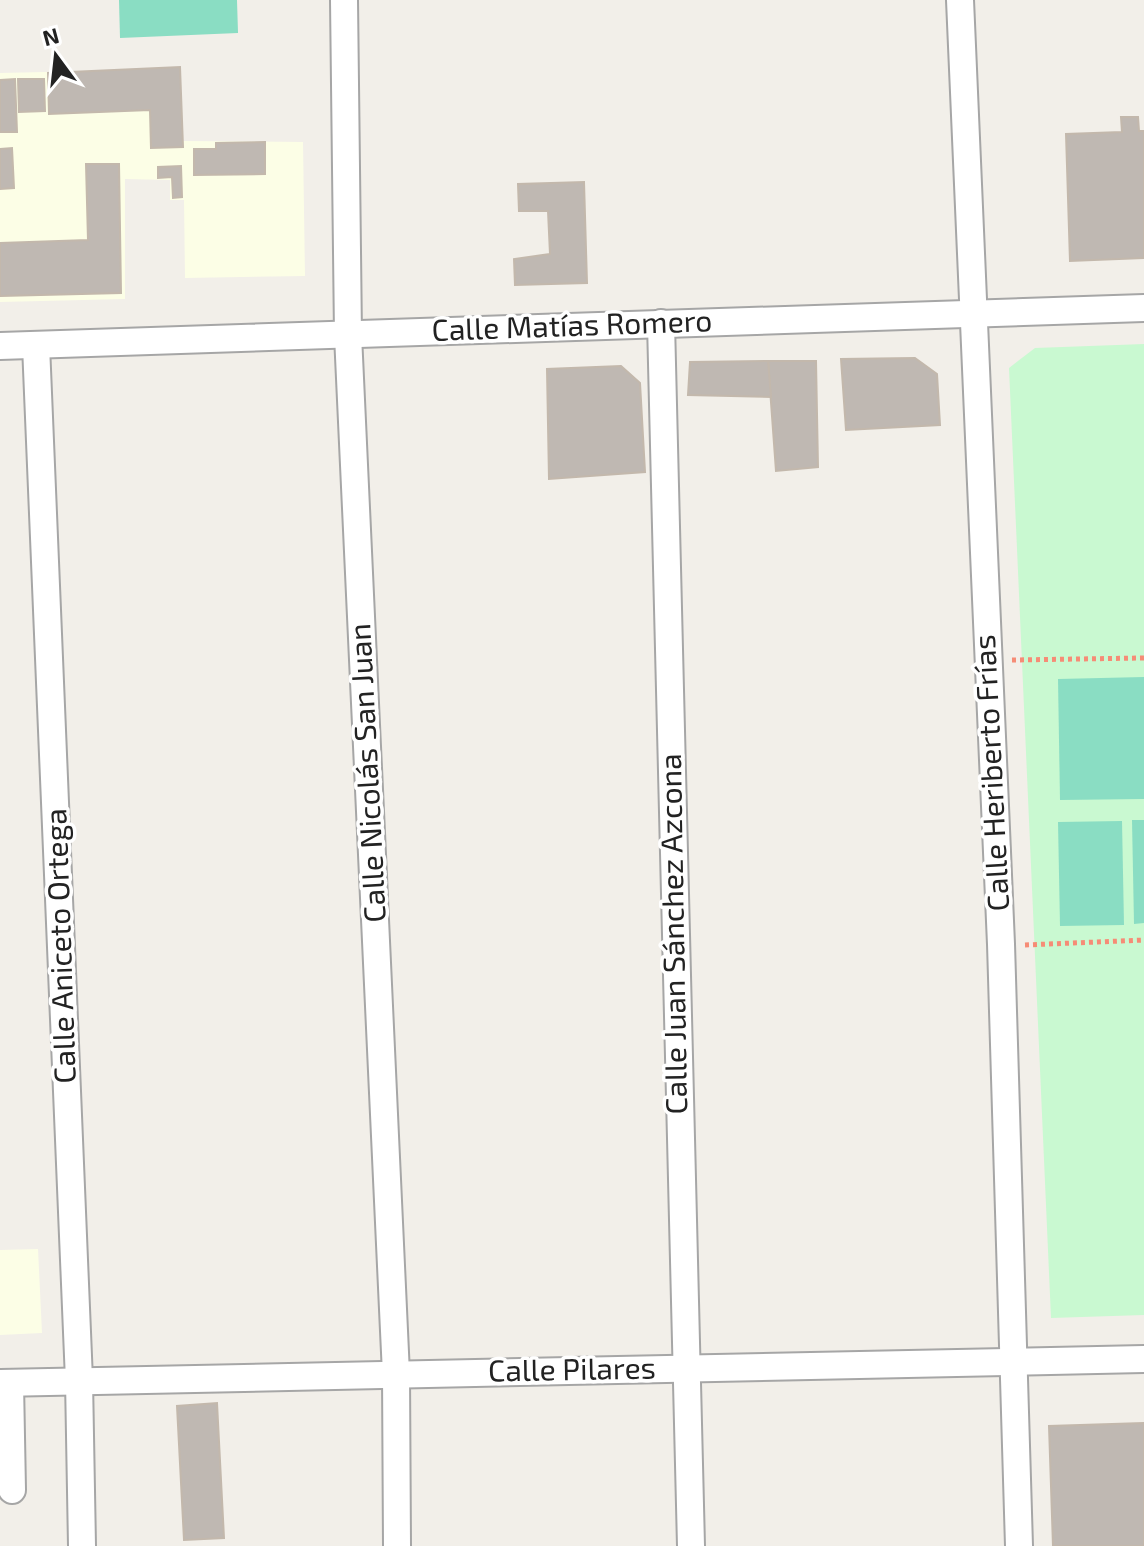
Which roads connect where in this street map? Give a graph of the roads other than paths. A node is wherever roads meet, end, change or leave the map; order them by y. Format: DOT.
graph roads {
  1 [pos="344,0"];
  2 [pos="960,0"];
  3 [pos="1144,308"];
  4 [pos="973,311"];
  5 [pos="661,323"];
  6 [pos="348,335"];
  7 [pos="36,345"];
  8 [pos="0,346"];
  9 [pos="1144,1359"];
  10 [pos="1014,1362"];
  11 [pos="684,1367"];
  12 [pos="396,1374"];
  13 [pos="79,1380"];
  14 [pos="5,1383"];
  15 [pos="12,1490"];
  16 [pos="82,1546"];
  17 [pos="397,1546"];
  18 [pos="691,1546"];
  19 [pos="1019,1546"];
  1 -- 6 [label="street, Calle Nicolás San Juan"];
  2 -- 4 [label="street, Calle Heriberto Frías"];
  3 -- 4 [label="street, Calle Matías Romero"];
  4 -- 5 [label="street, Calle Matías Romero"];
  4 -- 10 [label="street, Calle Heriberto Frías"];
  5 -- 6 [label="street, Calle Matías Romero"];
  5 -- 11 [label="street, Calle Juan Sánchez Azcona"];
  6 -- 7 [label="street, Calle Matías Romero"];
  6 -- 12 [label="street, Calle Nicolás San Juan"];
  7 -- 8 [label="street, Calle Matías Romero"];
  7 -- 13 [label="street, Calle Aniceto Ortega"];
  9 -- 10 [label="street, Calle Pilares"];
  10 -- 11 [label="street, Calle Pilares"];
  10 -- 19 [label="street, Calle Heriberto Frías"];
  11 -- 12 [label="street, Calle Pilares"];
  11 -- 18 [label="street, Calle Juan Sánchez Azcona"];
  12 -- 13 [label="street, Calle Pilares"];
  12 -- 17 [label="street, Calle Nicolás San Juan"];
  13 -- 14 [label="street, Calle Pilares"];
  13 -- 16 [label="street, Calle Aniceto Ortega"];
  14 -- 15 [label="street"];
}
